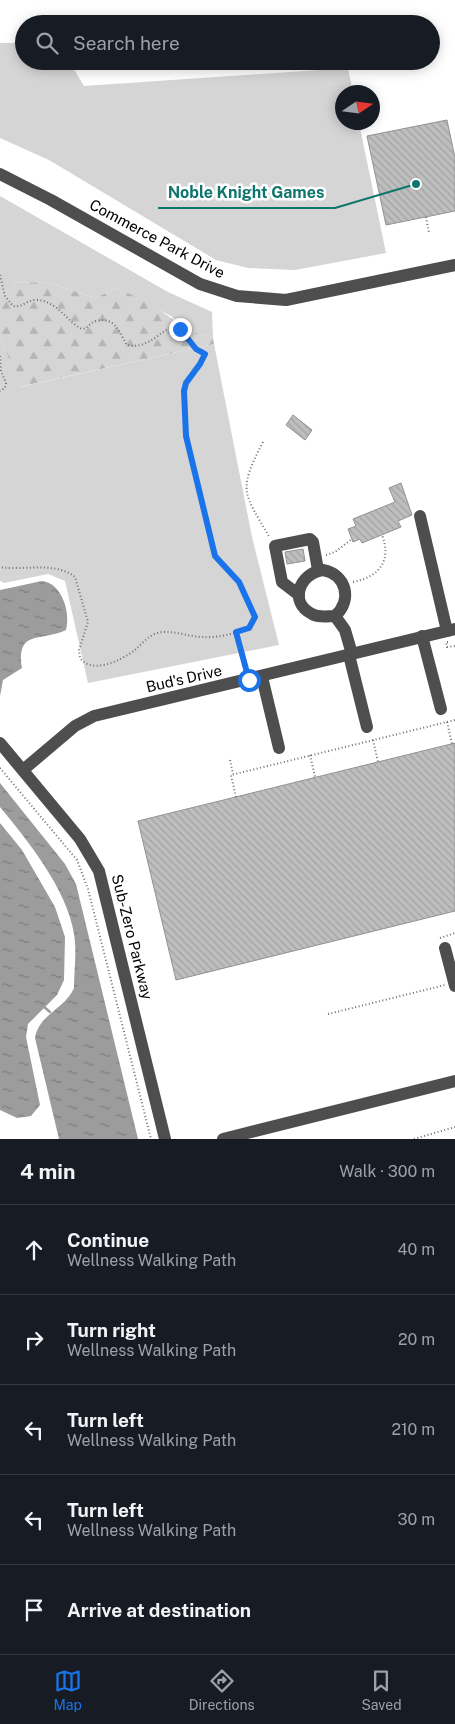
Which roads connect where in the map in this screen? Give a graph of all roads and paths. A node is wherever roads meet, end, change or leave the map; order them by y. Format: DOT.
graph roads {
  1 [pos="0,174"];
  2 [pos="426,217"];
  3 [pos="429,234"];
  4 [pos="455,265"];
  5 [pos="0,275"];
  6 [pos="0,356"];
  7 [pos="0,391"];
  8 [pos="264,442"];
  9 [pos="420,516"];
  10 [pos="382,535"];
  11 [pos="352,539"];
  12 [pos="274,550"];
  13 [pos="316,557"];
  14 [pos="0,567"];
  15 [pos="318,570"];
  16 [pos="344,584"];
  17 [pos="299,595"];
  18 [pos="335,616"];
  19 [pos="236,632"];
  20 [pos="452,633"];
  21 [pos="422,636"];
  22 [pos="455,646"];
  23 [pos="350,655"];
  24 [pos="262,677"];
  25 [pos="249,680"];
  26 [pos="441,709"];
  27 [pos="455,720"];
  28 [pos="447,722"];
  29 [pos="367,727"];
  30 [pos="373,740"];
  31 [pos="0,743"];
  32 [pos="452,744"];
  33 [pos="279,748"];
  34 [pos="310,755"];
  35 [pos="230,760"];
  36 [pos="378,762"];
  37 [pos="0,768"];
  38 [pos="23,770"];
  39 [pos="233,774"];
  40 [pos="315,777"];
  41 [pos="236,797"];
  42 [pos="455,933"];
  43 [pos="442,945"];
  44 [pos="450,985"];
  45 [pos="328,1014"];
  46 [pos="455,1081"];
  47 [pos="455,1127"];
  48 [pos="150,1139"];
  49 [pos="164,1139"];
  50 [pos="223,1139"];
  51 [pos="414,1139"];
  1 -- 4 [label="street, Commerce Park Drive"];
  2 -- 3 [label="path"];
  5 -- 19 [label="path"];
  6 -- 7 [label="path"];
  8 -- 12 [label="path"];
  9 -- 20 [label="street"];
  10 -- 16 [label="path"];
  11 -- 13 [label="path"];
  12 -- 13 [label="street"];
  12 -- 17 [label="street"];
  13 -- 15 [label="street"];
  14 -- 19 [label="path"];
  15 -- 16 [label="street"];
  15 -- 17 [label="street"];
  16 -- 18 [label="street"];
  17 -- 18 [label="street"];
  18 -- 23 [label="street"];
  19 -- 25 [label="path"];
  20 -- 21 [label="street, Bud's Drive"];
  20 -- 22 [label="path"];
  21 -- 23 [label="street, Bud's Drive"];
  21 -- 26 [label="street"];
  23 -- 24 [label="street, Bud's Drive"];
  23 -- 29 [label="street"];
  24 -- 25 [label="street, Bud's Drive"];
  24 -- 33 [label="street"];
  25 -- 38 [label="street, Bud's Drive"];
  27 -- 28 [label="path"];
  28 -- 30 [label="path"];
  28 -- 32 [label="path"];
  30 -- 34 [label="path"];
  30 -- 36 [label="path"];
  31 -- 38 [label="street, Sub-Zero Parkway"];
  34 -- 39 [label="path"];
  34 -- 40 [label="path"];
  35 -- 39 [label="path"];
  37 -- 48 [label="path"];
  38 -- 49 [label="street, Sub-Zero Parkway"];
  39 -- 41 [label="path"];
  42 -- 43 [label="path"];
  43 -- 44 [label="street"];
  44 -- 45 [label="path"];
  46 -- 50 [label="street"];
  47 -- 51 [label="path"];
}
